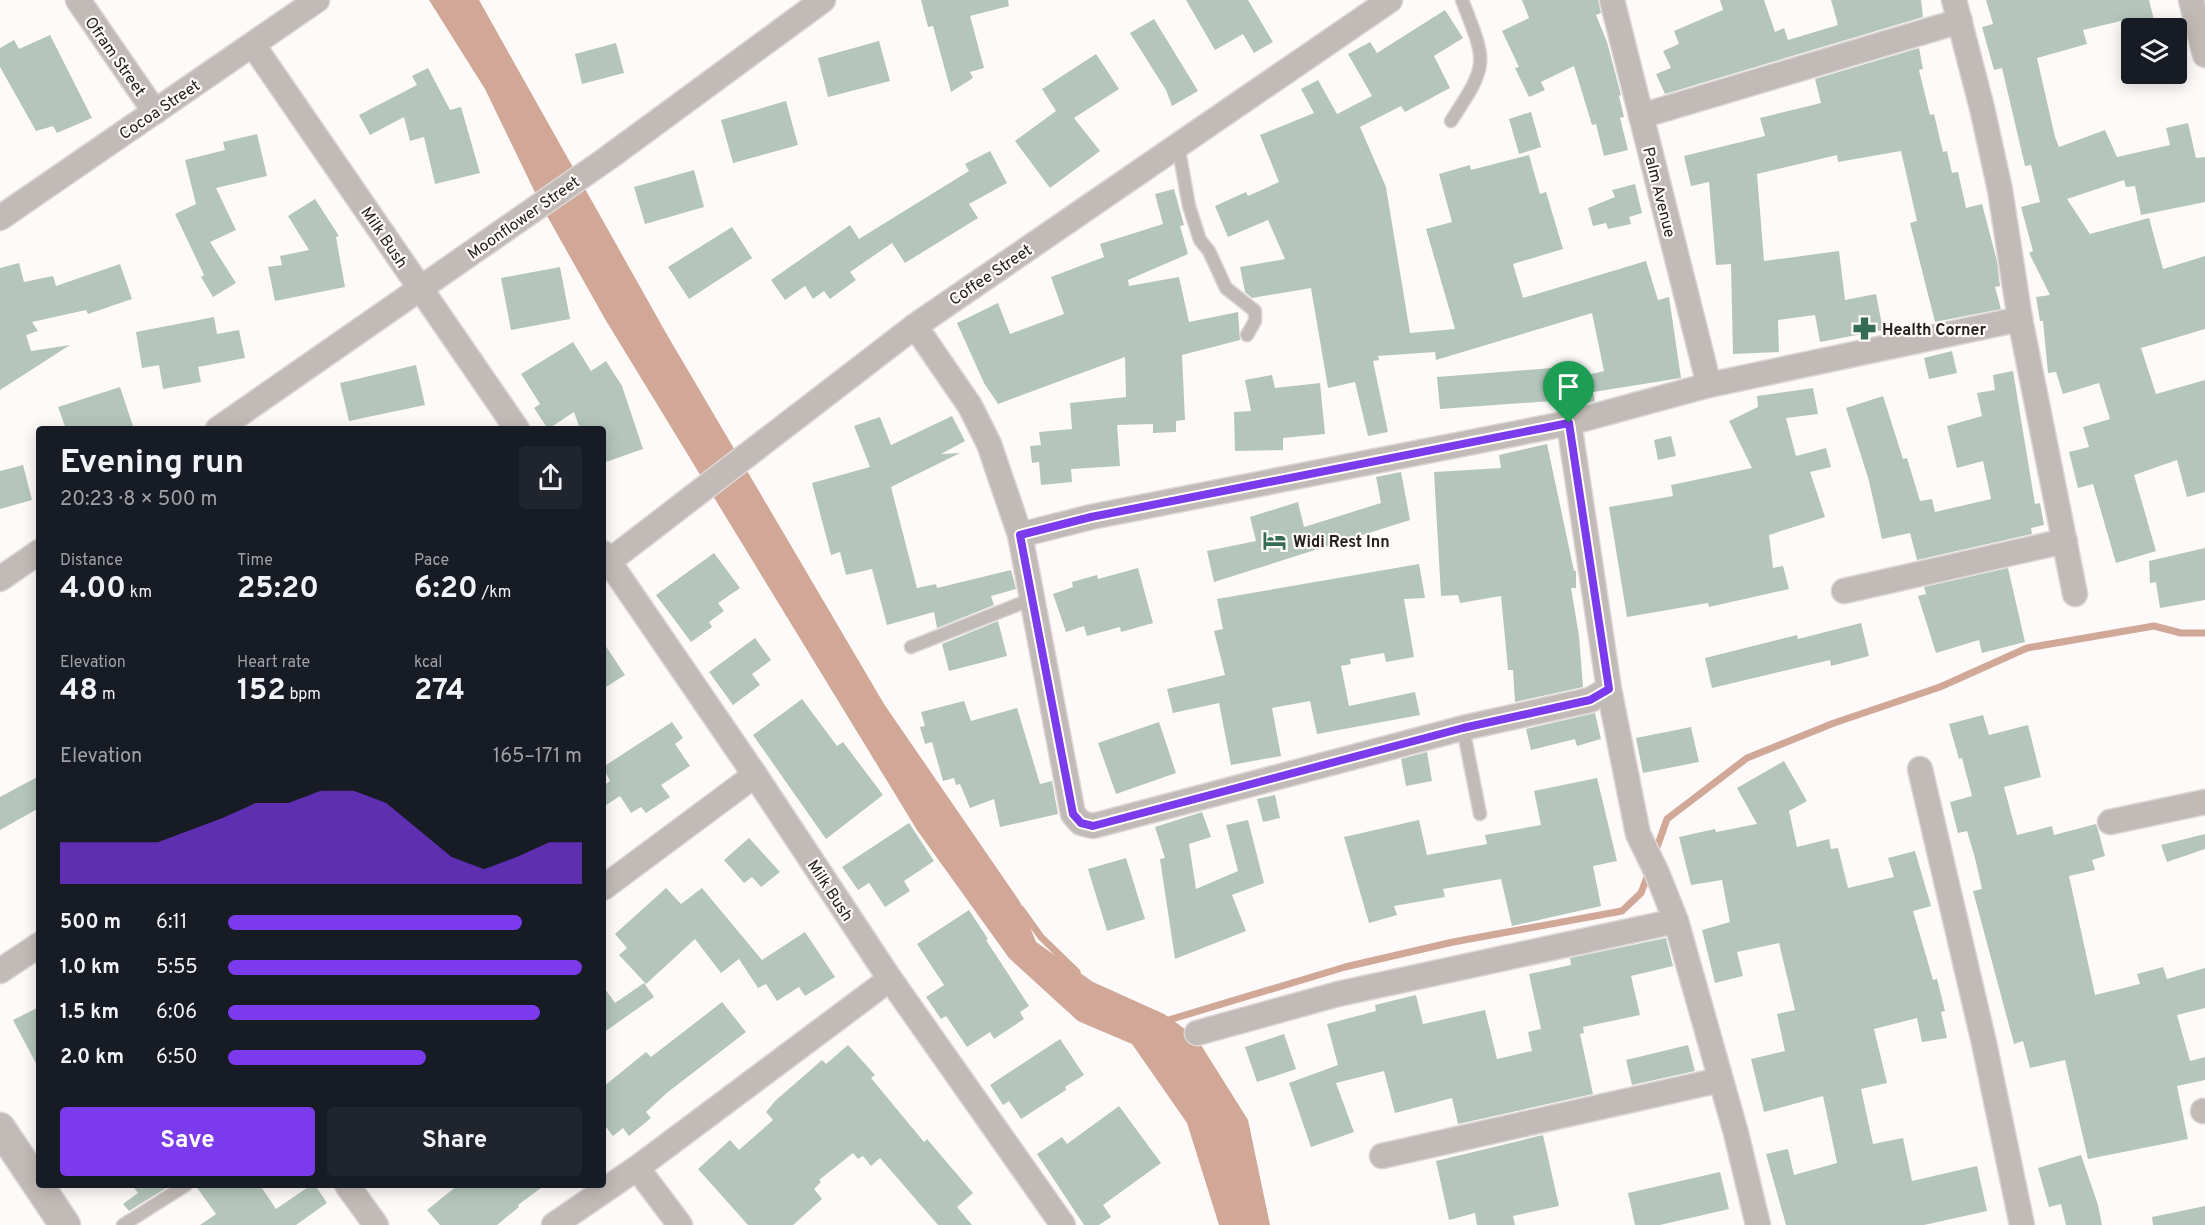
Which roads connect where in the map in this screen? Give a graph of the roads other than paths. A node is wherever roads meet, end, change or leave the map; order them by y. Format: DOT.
graph roads {
  1 [pos="78,0"];
  2 [pos="317,0"];
  3 [pos="823,0"];
  4 [pos="1390,0"];
  5 [pos="1462,0"];
  6 [pos="1612,0"];
  7 [pos="2191,0"];
  8 [pos="1957,10"];
  9 [pos="253,45"];
  10 [pos="2205,55"];
  11 [pos="155,112"];
  12 [pos="1641,116"];
  13 [pos="1451,121"];
  14 [pos="1178,145"];
  15 [pos="0,218"];
  16 [pos="420,290"];
  17 [pos="2020,319"];
  18 [pos="915,326"];
  19 [pos="1247,335"];
  20 [pos="1709,385"];
  21 [pos="1569,423"];
  22 [pos="222,426"];
  23 [pos="515,426"];
  24 [pos="1020,535"];
  25 [pos="2064,542"];
  26 [pos="36,554"];
  27 [pos="606,559"];
  28 [pos="606,561"];
  29 [pos="0,579"];
  30 [pos="1845,591"];
  31 [pos="2075,594"];
  32 [pos="1032,598"];
  33 [pos="910,647"];
  34 [pos="1609,689"];
  35 [pos="1463,728"];
  36 [pos="1920,769"];
  37 [pos="755,775"];
  38 [pos="2205,802"];
  39 [pos="1480,814"];
  40 [pos="2109,822"];
  41 [pos="606,886"];
  42 [pos="1676,921"];
  43 [pos="36,947"];
  44 [pos="0,971"];
  45 [pos="890,979"];
  46 [pos="1197,1034"];
  47 [pos="1720,1080"];
  48 [pos="0,1128"];
  49 [pos="1382,1156"];
  50 [pos="636,1168"];
  51 [pos="36,1182"];
  52 [pos="40,1188"];
  53 [pos="181,1188"];
  54 [pos="348,1188"];
  55 [pos="65,1225"];
  56 [pos="123,1225"];
  57 [pos="376,1225"];
  58 [pos="554,1225"];
  59 [pos="680,1225"];
  60 [pos="1063,1225"];
  61 [pos="1758,1225"];
  62 [pos="2022,1225"];
  1 -- 11 [label="street, Ofram Street"];
  2 -- 9 [label="street, Cocoa Street"];
  3 -- 16 [label="street, Moonflower Street"];
  4 -- 14 [label="street, Coffee Street"];
  5 -- 13 [label="lane"];
  6 -- 12 [label="street, Palm Avenue"];
  7 -- 10 [label="street"];
  8 -- 12 [label="street"];
  8 -- 17 [label="street"];
  9 -- 11 [label="street, Cocoa Street"];
  9 -- 16 [label="street, Milk Bush"];
  11 -- 15 [label="street, Cocoa Street"];
  12 -- 20 [label="street, Palm Avenue"];
  14 -- 18 [label="street, Coffee Street"];
  14 -- 19 [label="lane"];
  16 -- 22 [label="street, Moonflower Street"];
  16 -- 23 [label="street, Milk Bush"];
  17 -- 20 [label="street"];
  17 -- 25 [label="street"];
  18 -- 24 [label="street"];
  18 -- 27 [label="street, Coffee Street"];
  20 -- 21 [label="street"];
  21 -- 24 [label="street"];
  21 -- 34 [label="street"];
  24 -- 32 [label="street"];
  25 -- 30 [label="street"];
  25 -- 31 [label="street"];
  26 -- 29 [label="street"];
  28 -- 37 [label="street, Milk Bush"];
  32 -- 33 [label="lane"];
  32 -- 35 [label="street"];
  34 -- 35 [label="street"];
  34 -- 42 [label="street"];
  35 -- 39 [label="lane"];
  36 -- 62 [label="street"];
  37 -- 41 [label="street"];
  37 -- 45 [label="street, Milk Bush"];
  38 -- 40 [label="street"];
  42 -- 46 [label="street"];
  42 -- 47 [label="street"];
  43 -- 44 [label="street"];
  45 -- 50 [label="street"];
  45 -- 60 [label="street, Milk Bush"];
  47 -- 49 [label="street"];
  47 -- 61 [label="street"];
  48 -- 51 [label="street"];
  50 -- 58 [label="street"];
  50 -- 59 [label="street"];
  52 -- 55 [label="street"];
  53 -- 56 [label="lane"];
  54 -- 57 [label="street"];
}
